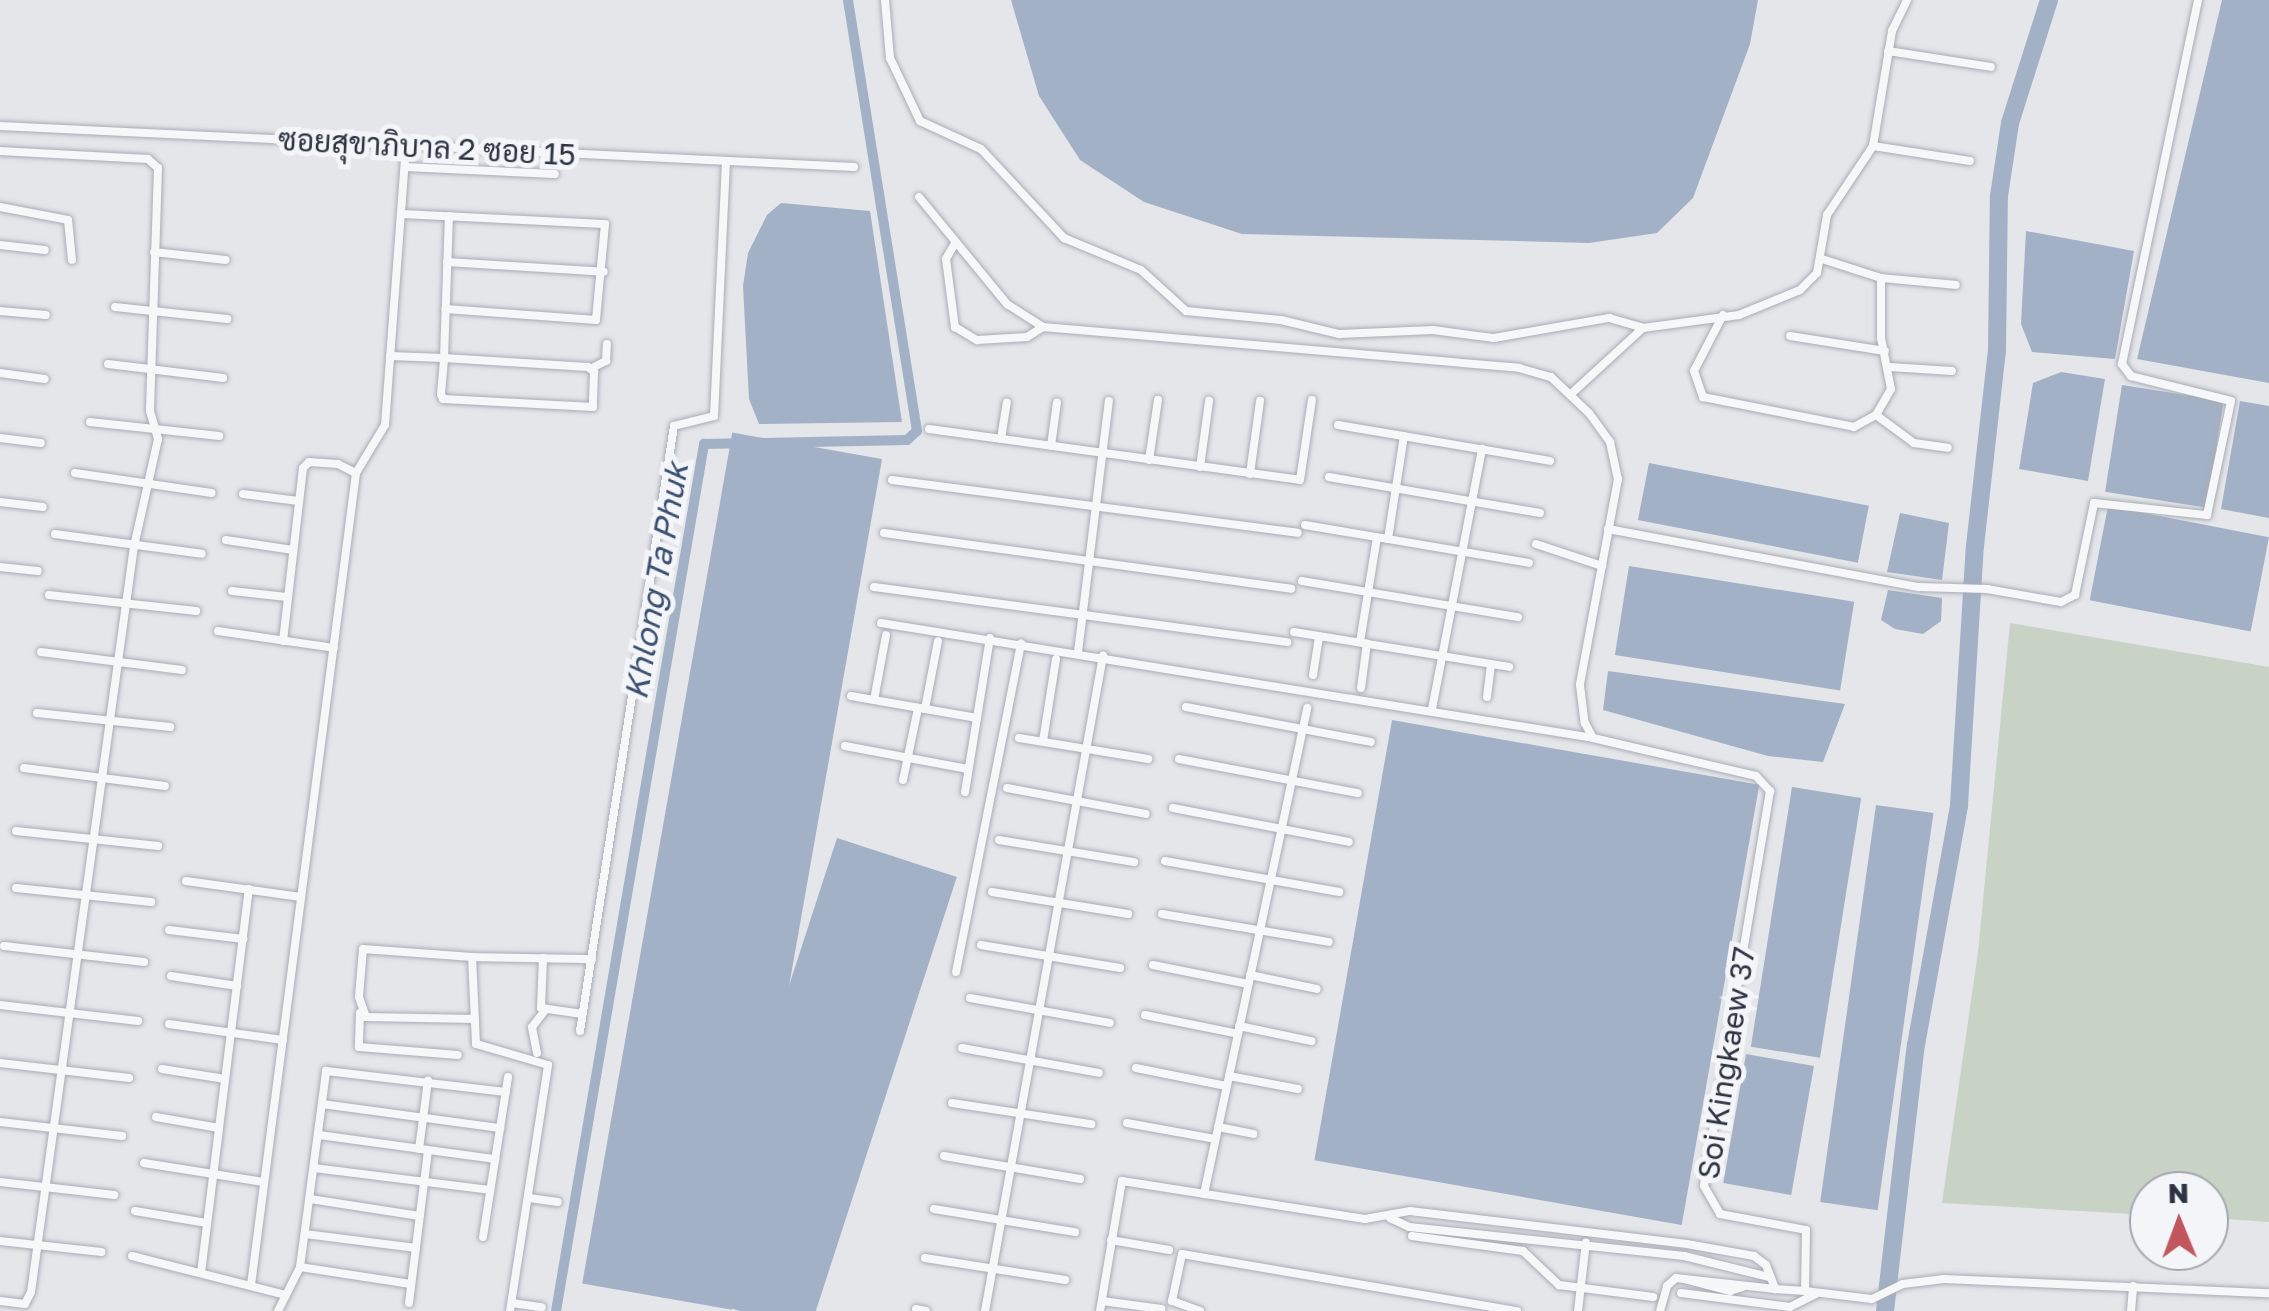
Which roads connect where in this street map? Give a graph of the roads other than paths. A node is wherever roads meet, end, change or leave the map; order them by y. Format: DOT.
graph roads {
  1 [pos="885,0"];
  2 [pos="1908,0"];
  3 [pos="2198,0"];
  4 [pos="1888,50"];
  5 [pos="1991,68"];
  6 [pos="0,126"];
  7 [pos="406,146"];
  8 [pos="1873,146"];
  9 [pos="0,151"];
  10 [pos="1970,161"];
  11 [pos="726,162"];
  12 [pos="404,167"];
  13 [pos="854,167"];
  14 [pos="556,174"];
  15 [pos="918,198"];
  16 [pos="0,207"];
  17 [pos="400,214"];
  18 [pos="448,216"];
  19 [pos="954,245"];
  20 [pos="0,246"];
  21 [pos="46,250"];
  22 [pos="154,252"];
  23 [pos="72,260"];
  24 [pos="226,260"];
  25 [pos="1822,260"];
  26 [pos="447,262"];
  27 [pos="604,272"];
  28 [pos="1882,278"];
  29 [pos="1956,286"];
  30 [pos="115,307"];
  31 [pos="446,308"];
  32 [pos="0,311"];
  33 [pos="152,311"];
  34 [pos="46,315"];
  35 [pos="1723,315"];
  36 [pos="227,320"];
  37 [pos="1043,327"];
  38 [pos="1644,328"];
  39 [pos="1790,336"];
  40 [pos="607,344"];
  41 [pos="1884,351"];
  42 [pos="390,356"];
  43 [pos="444,358"];
  44 [pos="108,364"];
  45 [pos="1890,367"];
  46 [pos="592,368"];
  47 [pos="150,370"];
  48 [pos="1952,371"];
  49 [pos="0,374"];
  50 [pos="223,378"];
  51 [pos="45,379"];
  52 [pos="1572,393"];
  53 [pos="1158,400"];
  54 [pos="1260,400"];
  55 [pos="1312,400"];
  56 [pos="1109,401"];
  57 [pos="1209,401"];
  58 [pos="1006,402"];
  59 [pos="1057,402"];
  60 [pos="1876,415"];
  61 [pos="90,422"];
  62 [pos="1338,425"];
  63 [pos="154,428"];
  64 [pos="930,429"];
  65 [pos="219,436"];
  66 [pos="1404,436"];
  67 [pos="0,438"];
  68 [pos="1000,439"];
  69 [pos="41,443"];
  70 [pos="1050,446"];
  71 [pos="1948,448"];
  72 [pos="1482,449"];
  73 [pos="1103,454"];
  74 [pos="1149,460"];
  75 [pos="1550,461"];
  76 [pos="1200,468"];
  77 [pos="75,473"];
  78 [pos="356,473"];
  79 [pos="1250,474"];
  80 [pos="1330,477"];
  81 [pos="892,480"];
  82 [pos="145,484"];
  83 [pos="1396,488"];
  84 [pos="212,494"];
  85 [pos="243,494"];
  86 [pos="299,501"];
  87 [pos="0,502"];
  88 [pos="1474,502"];
  89 [pos="1097,505"];
  90 [pos="42,506"];
  91 [pos="1540,513"];
  92 [pos="1305,524"];
  93 [pos="1608,529"];
  94 [pos="884,533"];
  95 [pos="1298,533"];
  96 [pos="55,534"];
  97 [pos="1377,537"];
  98 [pos="226,540"];
  99 [pos="1388,540"];
  100 [pos="1536,544"];
  101 [pos="134,546"];
  102 [pos="293,550"];
  103 [pos="1462,551"];
  104 [pos="202,554"];
  105 [pos="1090,559"];
  106 [pos="1530,563"];
  107 [pos="0,566"];
  108 [pos="1602,566"];
  109 [pos="38,571"];
  110 [pos="1302,580"];
  111 [pos="874,587"];
  112 [pos="232,590"];
  113 [pos="1291,590"];
  114 [pos="1369,592"];
  115 [pos="48,594"];
  116 [pos="288,597"];
  117 [pos="128,603"];
  118 [pos="1451,605"];
  119 [pos="196,611"];
  120 [pos="1082,615"];
  121 [pos="1518,617"];
  122 [pos="882,622"];
  123 [pos="218,631"];
  124 [pos="1294,632"];
  125 [pos="886,635"];
  126 [pos="1319,636"];
  127 [pos="990,638"];
  128 [pos="938,640"];
  129 [pos="283,641"];
  130 [pos="1287,642"];
  131 [pos="1021,643"];
  132 [pos="1363,643"];
  133 [pos="334,648"];
  134 [pos="41,652"];
  135 [pos="1078,652"];
  136 [pos="1103,656"];
  137 [pos="1442,656"];
  138 [pos="1056,659"];
  139 [pos="120,664"];
  140 [pos="1492,664"];
  141 [pos="1509,667"];
  142 [pos="182,670"];
  143 [pos="1313,676"];
  144 [pos="1361,688"];
  145 [pos="850,696"];
  146 [pos="1487,697"];
  147 [pos="874,700"];
  148 [pos="1186,707"];
  149 [pos="921,708"];
  150 [pos="1307,708"];
  151 [pos="1432,709"];
  152 [pos="37,713"];
  153 [pos="977,718"];
  154 [pos="110,721"];
  155 [pos="170,727"];
  156 [pos="1303,729"];
  157 [pos="1019,738"];
  158 [pos="1593,738"];
  159 [pos="1043,742"];
  160 [pos="1371,742"];
  161 [pos="845,746"];
  162 [pos="1086,749"];
  163 [pos="908,758"];
  164 [pos="1148,759"];
  165 [pos="1180,759"];
  166 [pos="24,768"];
  167 [pos="968,769"];
  168 [pos="102,779"];
  169 [pos="903,780"];
  170 [pos="1292,780"];
  171 [pos="165,786"];
  172 [pos="1008,788"];
  173 [pos="965,792"];
  174 [pos="1358,792"];
  175 [pos="1077,802"];
  176 [pos="1173,808"];
  177 [pos="1146,814"];
  178 [pos="16,830"];
  179 [pos="1281,830"];
  180 [pos="92,838"];
  181 [pos="999,840"];
  182 [pos="1350,842"];
  183 [pos="158,846"];
  184 [pos="1068,852"];
  185 [pos="1165,861"];
  186 [pos="1134,862"];
  187 [pos="1271,878"];
  188 [pos="186,880"];
  189 [pos="16,888"];
  190 [pos="248,890"];
  191 [pos="992,892"];
  192 [pos="1339,892"];
  193 [pos="85,896"];
  194 [pos="301,897"];
  195 [pos="151,902"];
  196 [pos="1058,903"];
  197 [pos="1128,914"];
  198 [pos="1162,914"];
  199 [pos="169,930"];
  200 [pos="1260,931"];
  201 [pos="242,940"];
  202 [pos="1329,942"];
  203 [pos="981,945"];
  204 [pos="4,946"];
  205 [pos="77,954"];
  206 [pos="1049,956"];
  207 [pos="472,957"];
  208 [pos="543,958"];
  209 [pos="592,959"];
  210 [pos="144,962"];
  211 [pos="1153,965"];
  212 [pos="1120,968"];
  213 [pos="956,972"];
  214 [pos="172,976"];
  215 [pos="1249,979"];
  216 [pos="237,986"];
  217 [pos="1317,989"];
  218 [pos="970,998"];
  219 [pos="0,1005"];
  220 [pos="546,1009"];
  221 [pos="1040,1010"];
  222 [pos="70,1013"];
  223 [pos="360,1013"];
  224 [pos="582,1014"];
  225 [pos="1145,1015"];
  226 [pos="475,1020"];
  227 [pos="138,1021"];
  228 [pos="1110,1023"];
  229 [pos="169,1024"];
  230 [pos="1238,1030"];
  231 [pos="580,1031"];
  232 [pos="231,1033"];
  233 [pos="282,1040"];
  234 [pos="1311,1041"];
  235 [pos="962,1048"];
  236 [pos="536,1053"];
  237 [pos="458,1055"];
  238 [pos="1030,1061"];
  239 [pos="0,1063"];
  240 [pos="1136,1068"];
  241 [pos="162,1069"];
  242 [pos="61,1070"];
  243 [pos="1099,1074"];
  244 [pos="508,1077"];
  245 [pos="129,1078"];
  246 [pos="225,1079"];
  247 [pos="1228,1081"];
  248 [pos="428,1082"];
  249 [pos="1298,1089"];
  250 [pos="506,1092"];
  251 [pos="952,1103"];
  252 [pos="322,1104"];
  253 [pos="1021,1114"];
  254 [pos="156,1118"];
  255 [pos="424,1118"];
  256 [pos="0,1122"];
  257 [pos="1127,1123"];
  258 [pos="1091,1124"];
  259 [pos="1218,1126"];
  260 [pos="219,1128"];
  261 [pos="500,1128"];
  262 [pos="53,1129"];
  263 [pos="1253,1134"];
  264 [pos="318,1135"];
  265 [pos="122,1136"];
  266 [pos="1215,1140"];
  267 [pos="424,1150"];
  268 [pos="944,1156"];
  269 [pos="495,1159"];
  270 [pos="144,1163"];
  271 [pos="314,1168"];
  272 [pos="1011,1168"];
  273 [pos="214,1174"];
  274 [pos="1080,1179"];
  275 [pos="0,1182"];
  276 [pos="264,1182"];
  277 [pos="424,1182"];
  278 [pos="45,1187"];
  279 [pos="490,1190"];
  280 [pos="1204,1194"];
  281 [pos="114,1195"];
  282 [pos="530,1198"];
  283 [pos="310,1200"];
  284 [pos="558,1202"];
  285 [pos="934,1209"];
  286 [pos="135,1211"];
  287 [pos="420,1216"];
  288 [pos="1390,1218"];
  289 [pos="1002,1220"];
  290 [pos="1495,1221"];
  291 [pos="208,1224"];
  292 [pos="1075,1232"];
  293 [pos="1588,1233"];
  294 [pos="305,1234"];
  295 [pos="1412,1236"];
  296 [pos="1493,1236"];
  297 [pos="483,1237"];
  298 [pos="1111,1240"];
  299 [pos="0,1241"];
  300 [pos="1687,1244"];
  301 [pos="1586,1245"];
  302 [pos="37,1246"];
  303 [pos="416,1248"];
  304 [pos="1706,1248"];
  305 [pos="1169,1250"];
  306 [pos="101,1252"];
  307 [pos="132,1256"];
  308 [pos="1684,1256"];
  309 [pos="925,1258"];
  310 [pos="1704,1260"];
  311 [pos="300,1268"];
  312 [pos="993,1269"];
  313 [pos="201,1273"];
  314 [pos="1770,1277"];
  315 [pos="1684,1279"];
  316 [pos="1065,1280"];
  317 [pos="411,1284"];
  318 [pos="250,1285"];
  319 [pos="2133,1286"];
  320 [pos="1580,1287"];
  321 [pos="1742,1287"];
  322 [pos="1775,1289"];
  323 [pos="1805,1291"];
  324 [pos="1681,1292"];
  325 [pos="2269,1292"];
  326 [pos="282,1294"];
  327 [pos="1816,1294"];
  328 [pos="1654,1296"];
  329 [pos="1728,1296"];
  330 [pos="1715,1299"];
  331 [pos="1102,1300"];
  332 [pos="0,1301"];
  333 [pos="408,1303"];
  334 [pos="511,1307"];
  335 [pos="542,1307"];
  336 [pos="1767,1308"];
  337 [pos="1161,1309"];
  338 [pos="278,1311"];
  339 [pos="986,1311"];
  340 [pos="1100,1311"];
  341 [pos="1200,1311"];
  342 [pos="1516,1311"];
  343 [pos="1578,1311"];
  344 [pos="1660,1311"];
  345 [pos="1712,1311"];
  346 [pos="2132,1311"];
  1 -- 38 [label="street"];
  2 -- 4 [label="street"];
  3 -- 93 [label="street"];
  4 -- 5 [label="street"];
  4 -- 8 [label="street"];
  6 -- 7 [label="street, ซอยสุขาภิบาล 2 ซอย 15"];
  7 -- 11 [label="street, ซอยสุขาภิบาล 2 ซอย 15"];
  7 -- 12 [label="street"];
  8 -- 10 [label="street"];
  8 -- 25 [label="street"];
  9 -- 22 [label="street"];
  11 -- 13 [label="street, ซอยสุขาภิบาล 2 ซอย 15"];
  11 -- 209 [label="street"];
  12 -- 14 [label="street"];
  12 -- 17 [label="street"];
  15 -- 19 [label="street"];
  16 -- 23 [label="street"];
  17 -- 18 [label="street"];
  17 -- 42 [label="street"];
  18 -- 26 [label="street"];
  18 -- 27 [label="street"];
  19 -- 37 [label="street"];
  19 -- 37 [label="street"];
  20 -- 21 [label="street"];
  22 -- 24 [label="street"];
  22 -- 33 [label="street"];
  25 -- 28 [label="street"];
  25 -- 35 [label="street"];
  26 -- 27 [label="street"];
  26 -- 31 [label="street"];
  27 -- 31 [label="street"];
  28 -- 29 [label="street"];
  28 -- 41 [label="street"];
  30 -- 33 [label="street"];
  31 -- 43 [label="street"];
  32 -- 34 [label="street"];
  33 -- 36 [label="street"];
  33 -- 47 [label="street"];
  35 -- 38 [label="street"];
  35 -- 60 [label="street"];
  37 -- 52 [label="street"];
  38 -- 52 [label="street"];
  39 -- 41 [label="street"];
  40 -- 46 [label="street"];
  41 -- 45 [label="street"];
  42 -- 43 [label="street"];
  42 -- 78 [label="street"];
  43 -- 46 [label="street"];
  43 -- 46 [label="street"];
  44 -- 47 [label="street"];
  45 -- 48 [label="street"];
  45 -- 60 [label="street"];
  47 -- 50 [label="street"];
  47 -- 63 [label="street"];
  49 -- 51 [label="street"];
  52 -- 93 [label="street"];
  53 -- 74 [label="street"];
  54 -- 79 [label="street"];
  55 -- 79 [label="street"];
  56 -- 73 [label="street"];
  57 -- 76 [label="street"];
  58 -- 68 [label="street"];
  59 -- 70 [label="street"];
  60 -- 71 [label="street"];
  61 -- 63 [label="street"];
  62 -- 66 [label="street"];
  63 -- 65 [label="street"];
  63 -- 82 [label="street"];
  64 -- 68 [label="street"];
  66 -- 72 [label="street"];
  66 -- 83 [label="street"];
  67 -- 69 [label="street"];
  68 -- 70 [label="street"];
  70 -- 73 [label="street"];
  72 -- 75 [label="street"];
  72 -- 88 [label="street"];
  73 -- 74 [label="street"];
  73 -- 89 [label="street"];
  74 -- 76 [label="street"];
  76 -- 79 [label="street"];
  77 -- 82 [label="street"];
  78 -- 86 [label="street"];
  78 -- 133 [label="street"];
  80 -- 83 [label="street"];
  81 -- 89 [label="street"];
  82 -- 84 [label="street"];
  82 -- 101 [label="street"];
  83 -- 88 [label="street"];
  83 -- 99 [label="street"];
  85 -- 86 [label="street"];
  86 -- 102 [label="street"];
  87 -- 90 [label="street"];
  88 -- 91 [label="street"];
  88 -- 103 [label="street"];
  89 -- 95 [label="street"];
  89 -- 105 [label="street"];
  92 -- 97 [label="street"];
  93 -- 108 [label="street"];
  94 -- 105 [label="street"];
  96 -- 101 [label="street"];
  97 -- 99 [label="street"];
  97 -- 114 [label="street"];
  98 -- 102 [label="street"];
  99 -- 103 [label="street"];
  100 -- 108 [label="street"];
  101 -- 104 [label="street"];
  101 -- 117 [label="street"];
  102 -- 116 [label="street"];
  103 -- 106 [label="street"];
  103 -- 118 [label="street"];
  105 -- 113 [label="street"];
  105 -- 120 [label="street"];
  107 -- 109 [label="street"];
  108 -- 158 [label="street"];
  110 -- 114 [label="street"];
  111 -- 120 [label="street"];
  112 -- 116 [label="street"];
  114 -- 118 [label="street"];
  114 -- 132 [label="street"];
  115 -- 117 [label="street"];
  116 -- 129 [label="street"];
  117 -- 119 [label="street"];
  117 -- 139 [label="street"];
  118 -- 121 [label="street"];
  118 -- 137 [label="street"];
  120 -- 130 [label="street"];
  120 -- 135 [label="street"];
  122 -- 127 [label="street"];
  123 -- 129 [label="street"];
  124 -- 126 [label="street"];
  125 -- 147 [label="street"];
  126 -- 132 [label="street"];
  126 -- 143 [label="street"];
  127 -- 131 [label="street"];
  127 -- 153 [label="street"];
  128 -- 149 [label="street"];
  129 -- 133 [label="street"];
  131 -- 135 [label="street"];
  131 -- 213 [label="street"];
  132 -- 137 [label="street"];
  132 -- 144 [label="street"];
  133 -- 194 [label="street"];
  134 -- 139 [label="street"];
  135 -- 136 [label="street"];
  136 -- 151 [label="street"];
  136 -- 162 [label="street"];
  137 -- 140 [label="street"];
  137 -- 151 [label="street"];
  138 -- 159 [label="street"];
  139 -- 142 [label="street"];
  139 -- 154 [label="street"];
  140 -- 141 [label="street"];
  140 -- 146 [label="street"];
  145 -- 147 [label="street"];
  147 -- 149 [label="street"];
  148 -- 156 [label="street"];
  149 -- 153 [label="street"];
  149 -- 163 [label="street"];
  150 -- 156 [label="street"];
  151 -- 158 [label="street"];
  152 -- 154 [label="street"];
  153 -- 167 [label="street"];
  154 -- 155 [label="street"];
  154 -- 168 [label="street"];
  156 -- 160 [label="street"];
  156 -- 170 [label="street"];
  157 -- 159 [label="street"];
  158 -- 323 [label="street, Soi Kingkaew 37"];
  159 -- 162 [label="street"];
  161 -- 163 [label="street"];
  162 -- 164 [label="street"];
  162 -- 175 [label="street"];
  163 -- 167 [label="street"];
  163 -- 169 [label="street"];
  165 -- 170 [label="street"];
  166 -- 168 [label="street"];
  167 -- 173 [label="street"];
  168 -- 171 [label="street"];
  168 -- 180 [label="street"];
  170 -- 174 [label="street"];
  170 -- 179 [label="street"];
  172 -- 175 [label="street"];
  175 -- 177 [label="street"];
  175 -- 184 [label="street"];
  176 -- 179 [label="street"];
  178 -- 180 [label="street"];
  179 -- 182 [label="street"];
  179 -- 187 [label="street"];
  180 -- 183 [label="street"];
  180 -- 193 [label="street"];
  181 -- 184 [label="street"];
  184 -- 186 [label="street"];
  184 -- 196 [label="street"];
  185 -- 187 [label="street"];
  187 -- 192 [label="street"];
  187 -- 200 [label="street"];
  188 -- 190 [label="street"];
  189 -- 193 [label="street"];
  190 -- 194 [label="street"];
  190 -- 201 [label="street"];
  191 -- 196 [label="street"];
  193 -- 195 [label="street"];
  193 -- 205 [label="street"];
  194 -- 233 [label="street"];
  196 -- 197 [label="street"];
  196 -- 206 [label="street"];
  198 -- 200 [label="street"];
  199 -- 201 [label="street"];
  200 -- 202 [label="street"];
  200 -- 215 [label="street"];
  201 -- 216 [label="street"];
  203 -- 206 [label="street"];
  204 -- 205 [label="street"];
  205 -- 210 [label="street"];
  205 -- 222 [label="street"];
  206 -- 212 [label="street"];
  206 -- 221 [label="street"];
  207 -- 208 [label="street"];
  207 -- 223 [label="street"];
  207 -- 226 [label="street"];
  208 -- 209 [label="street"];
  208 -- 220 [label="street"];
  209 -- 224 [label="street"];
  211 -- 215 [label="street"];
  214 -- 216 [label="street"];
  215 -- 217 [label="street"];
  215 -- 230 [label="street"];
  216 -- 232 [label="street"];
  218 -- 221 [label="street"];
  219 -- 222 [label="street"];
  220 -- 224 [label="street"];
  220 -- 236 [label="street"];
  221 -- 228 [label="street"];
  221 -- 238 [label="street"];
  222 -- 227 [label="street"];
  222 -- 242 [label="street"];
  223 -- 226 [label="street"];
  223 -- 237 [label="street"];
  224 -- 231 [label="street"];
  225 -- 230 [label="street"];
  226 -- 282 [label="street"];
  229 -- 232 [label="street"];
  230 -- 234 [label="street"];
  230 -- 247 [label="street"];
  232 -- 233 [label="street"];
  232 -- 246 [label="street"];
  233 -- 276 [label="street"];
  235 -- 238 [label="street"];
  238 -- 243 [label="street"];
  238 -- 253 [label="street"];
  239 -- 242 [label="street"];
  240 -- 247 [label="street"];
  241 -- 246 [label="street"];
  242 -- 245 [label="street"];
  242 -- 262 [label="street"];
  244 -- 250 [label="street"];
  246 -- 260 [label="street"];
  247 -- 249 [label="street"];
  247 -- 259 [label="street"];
  248 -- 250 [label="street"];
  248 -- 252 [label="street"];
  248 -- 255 [label="street"];
  250 -- 261 [label="street"];
  251 -- 253 [label="street"];
  252 -- 255 [label="street"];
  252 -- 264 [label="street"];
  253 -- 258 [label="street"];
  253 -- 272 [label="street"];
  254 -- 260 [label="street"];
  255 -- 261 [label="street"];
  255 -- 267 [label="street"];
  256 -- 262 [label="street"];
  257 -- 266 [label="street"];
  259 -- 263 [label="street"];
  259 -- 266 [label="street"];
  260 -- 273 [label="street"];
  261 -- 269 [label="street"];
  262 -- 265 [label="street"];
  262 -- 278 [label="street"];
  264 -- 267 [label="street"];
  264 -- 271 [label="street"];
  266 -- 280 [label="street"];
  267 -- 269 [label="street"];
  267 -- 277 [label="street"];
  268 -- 272 [label="street"];
  269 -- 279 [label="street"];
  270 -- 273 [label="street"];
  271 -- 277 [label="street"];
  271 -- 283 [label="street"];
  272 -- 274 [label="street"];
  272 -- 289 [label="street"];
  273 -- 276 [label="street"];
  273 -- 291 [label="street"];
  275 -- 278 [label="street"];
  276 -- 318 [label="street"];
  277 -- 279 [label="street"];
  277 -- 287 [label="street"];
  278 -- 281 [label="street"];
  278 -- 302 [label="street"];
  279 -- 297 [label="street"];
  280 -- 288 [label="street"];
  280 -- 298 [label="street"];
  282 -- 284 [label="street"];
  282 -- 334 [label="street"];
  283 -- 287 [label="street"];
  283 -- 294 [label="street"];
  285 -- 289 [label="street"];
  286 -- 291 [label="street"];
  287 -- 303 [label="street"];
  288 -- 290 [label="street"];
  288 -- 296 [label="street"];
  289 -- 292 [label="street"];
  289 -- 312 [label="street"];
  290 -- 293 [label="street"];
  290 -- 296 [label="street"];
  291 -- 313 [label="street"];
  293 -- 300 [label="street"];
  293 -- 301 [label="street"];
  294 -- 303 [label="street"];
  294 -- 311 [label="street"];
  295 -- 320 [label="street"];
  296 -- 301 [label="street"];
  298 -- 305 [label="street"];
  298 -- 331 [label="street"];
  299 -- 302 [label="street"];
  300 -- 304 [label="street"];
  300 -- 308 [label="street"];
  301 -- 308 [label="street"];
  301 -- 320 [label="street"];
  302 -- 306 [label="street"];
  302 -- 332 [label="street"];
  303 -- 317 [label="street"];
  304 -- 310 [label="street"];
  304 -- 314 [label="street"];
  307 -- 313 [label="street"];
  308 -- 310 [label="street"];
  309 -- 312 [label="street"];
  310 -- 314 [label="street"];
  311 -- 317 [label="street"];
  311 -- 326 [label="street"];
  312 -- 316 [label="street"];
  312 -- 339 [label="street"];
  313 -- 318 [label="street"];
  314 -- 322 [label="street"];
  315 -- 321 [label="street"];
  315 -- 329 [label="street"];
  315 -- 344 [label="street"];
  317 -- 333 [label="street"];
  318 -- 326 [label="street"];
  319 -- 325 [label="street"];
  319 -- 327 [label="street"];
  319 -- 346 [label="street"];
  320 -- 328 [label="street"];
  320 -- 343 [label="street"];
  321 -- 322 [label="street"];
  321 -- 329 [label="street"];
  322 -- 323 [label="street"];
  323 -- 327 [label="street"];
  324 -- 330 [label="street"];
  326 -- 338 [label="street"];
  327 -- 336 [label="street"];
  329 -- 330 [label="street"];
  329 -- 336 [label="street"];
  330 -- 345 [label="street"];
  331 -- 337 [label="street"];
  331 -- 340 [label="street"];
  334 -- 335 [label="street"];
  341 -- 342 [label="street"];
}
